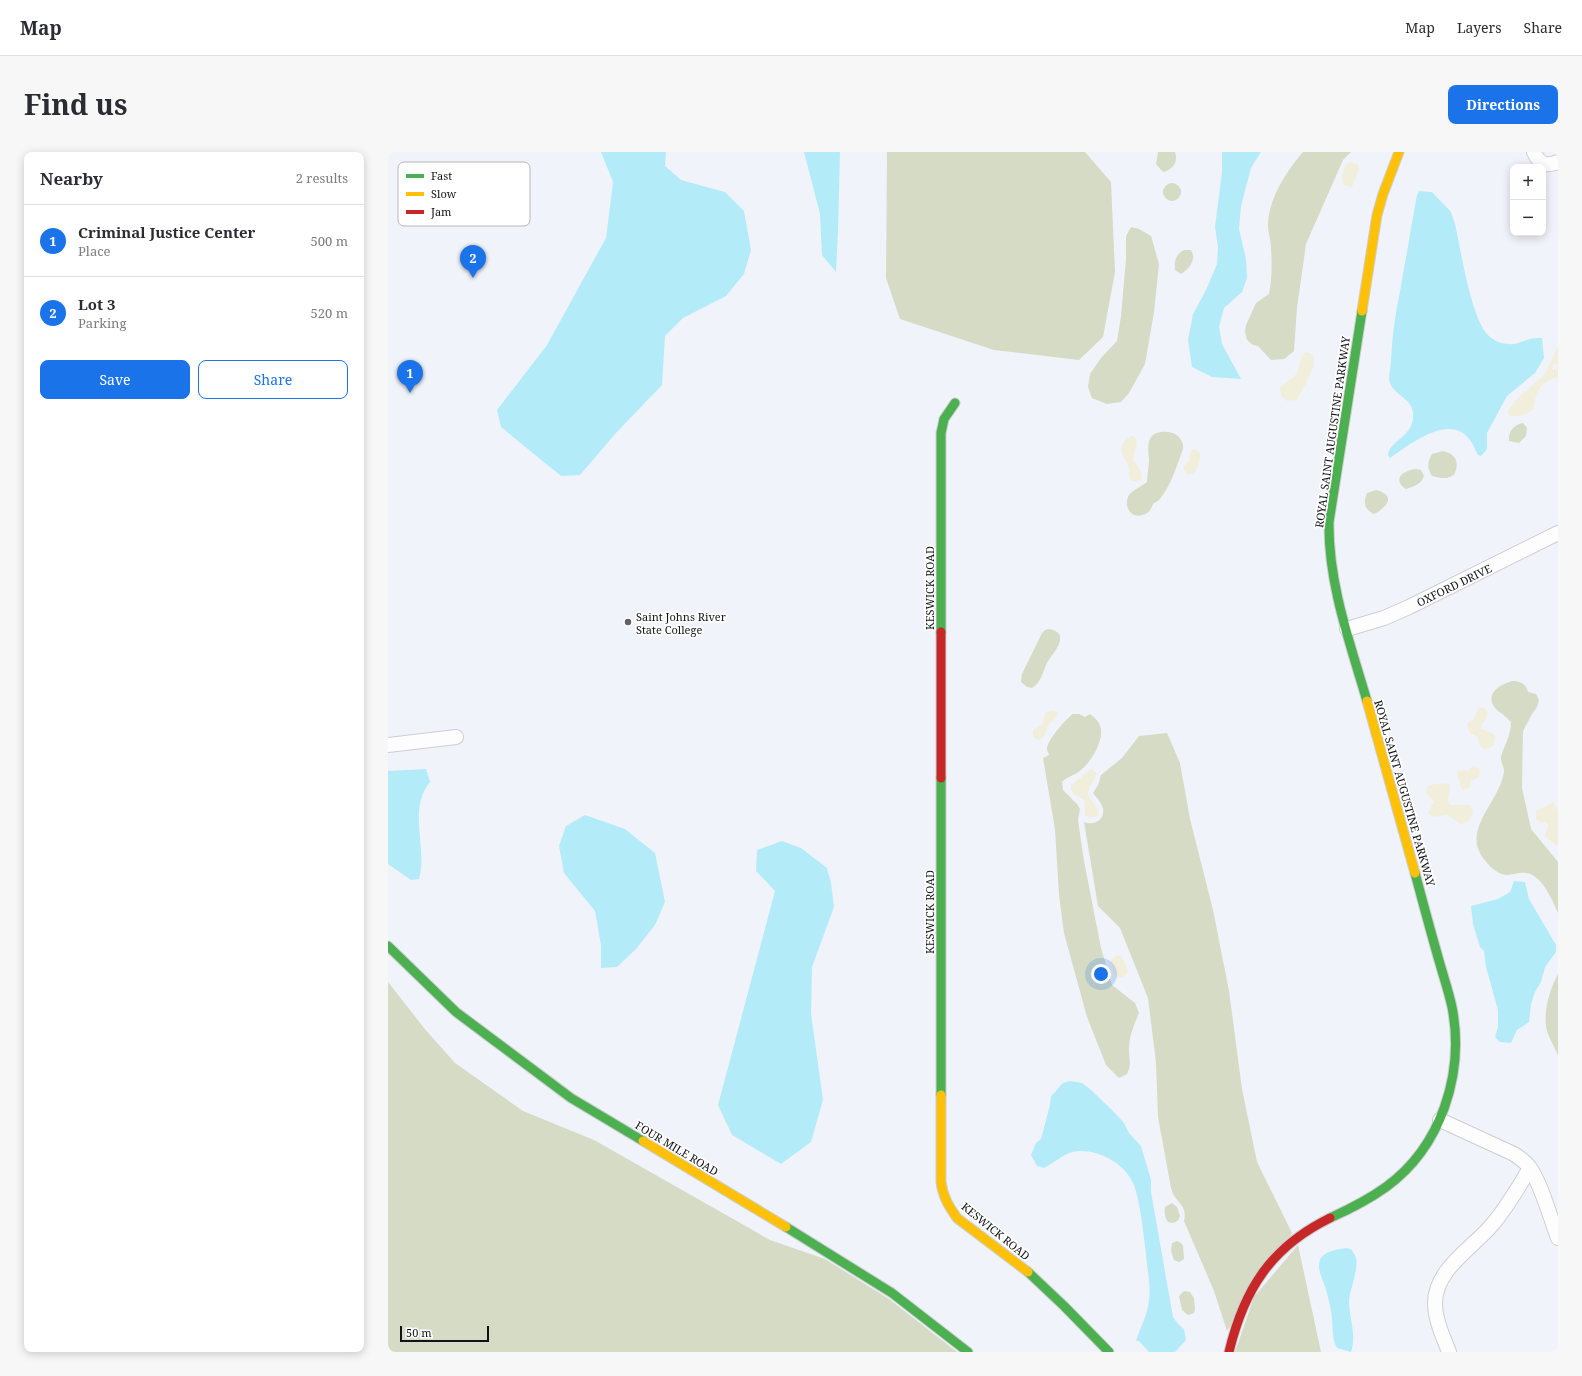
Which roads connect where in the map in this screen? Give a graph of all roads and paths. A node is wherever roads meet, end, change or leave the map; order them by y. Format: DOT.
graph roads {
  1 [pos="1399,152"];
  2 [pos="1534,152"];
  3 [pos="1558,162"];
  4 [pos="954,403"];
  5 [pos="1558,533"];
  6 [pos="1346,629"];
  7 [pos="456,737"];
  8 [pos="388,745"];
  9 [pos="388,946"];
  10 [pos="1440,1120"];
  11 [pos="1530,1168"];
  12 [pos="1558,1238"];
  13 [pos="968,1352"];
  14 [pos="1109,1352"];
  15 [pos="1229,1352"];
  16 [pos="1449,1352"];
  1 -- 6 [label="street, ROYAL SAINT AUGUSTINE PARKWAY"];
  2 -- 3 [label="street"];
  4 -- 14 [label="street, KESWICK ROAD"];
  5 -- 6 [label="street, OXFORD DRIVE"];
  6 -- 10 [label="street, ROYAL SAINT AUGUSTINE PARKWAY"];
  7 -- 8 [label="street"];
  9 -- 13 [label="street, FOUR MILE ROAD"];
  10 -- 11 [label="street"];
  10 -- 15 [label="street, ROYAL SAINT AUGUSTINE PARKWAY"];
  11 -- 12 [label="street"];
  11 -- 16 [label="street"];
}
